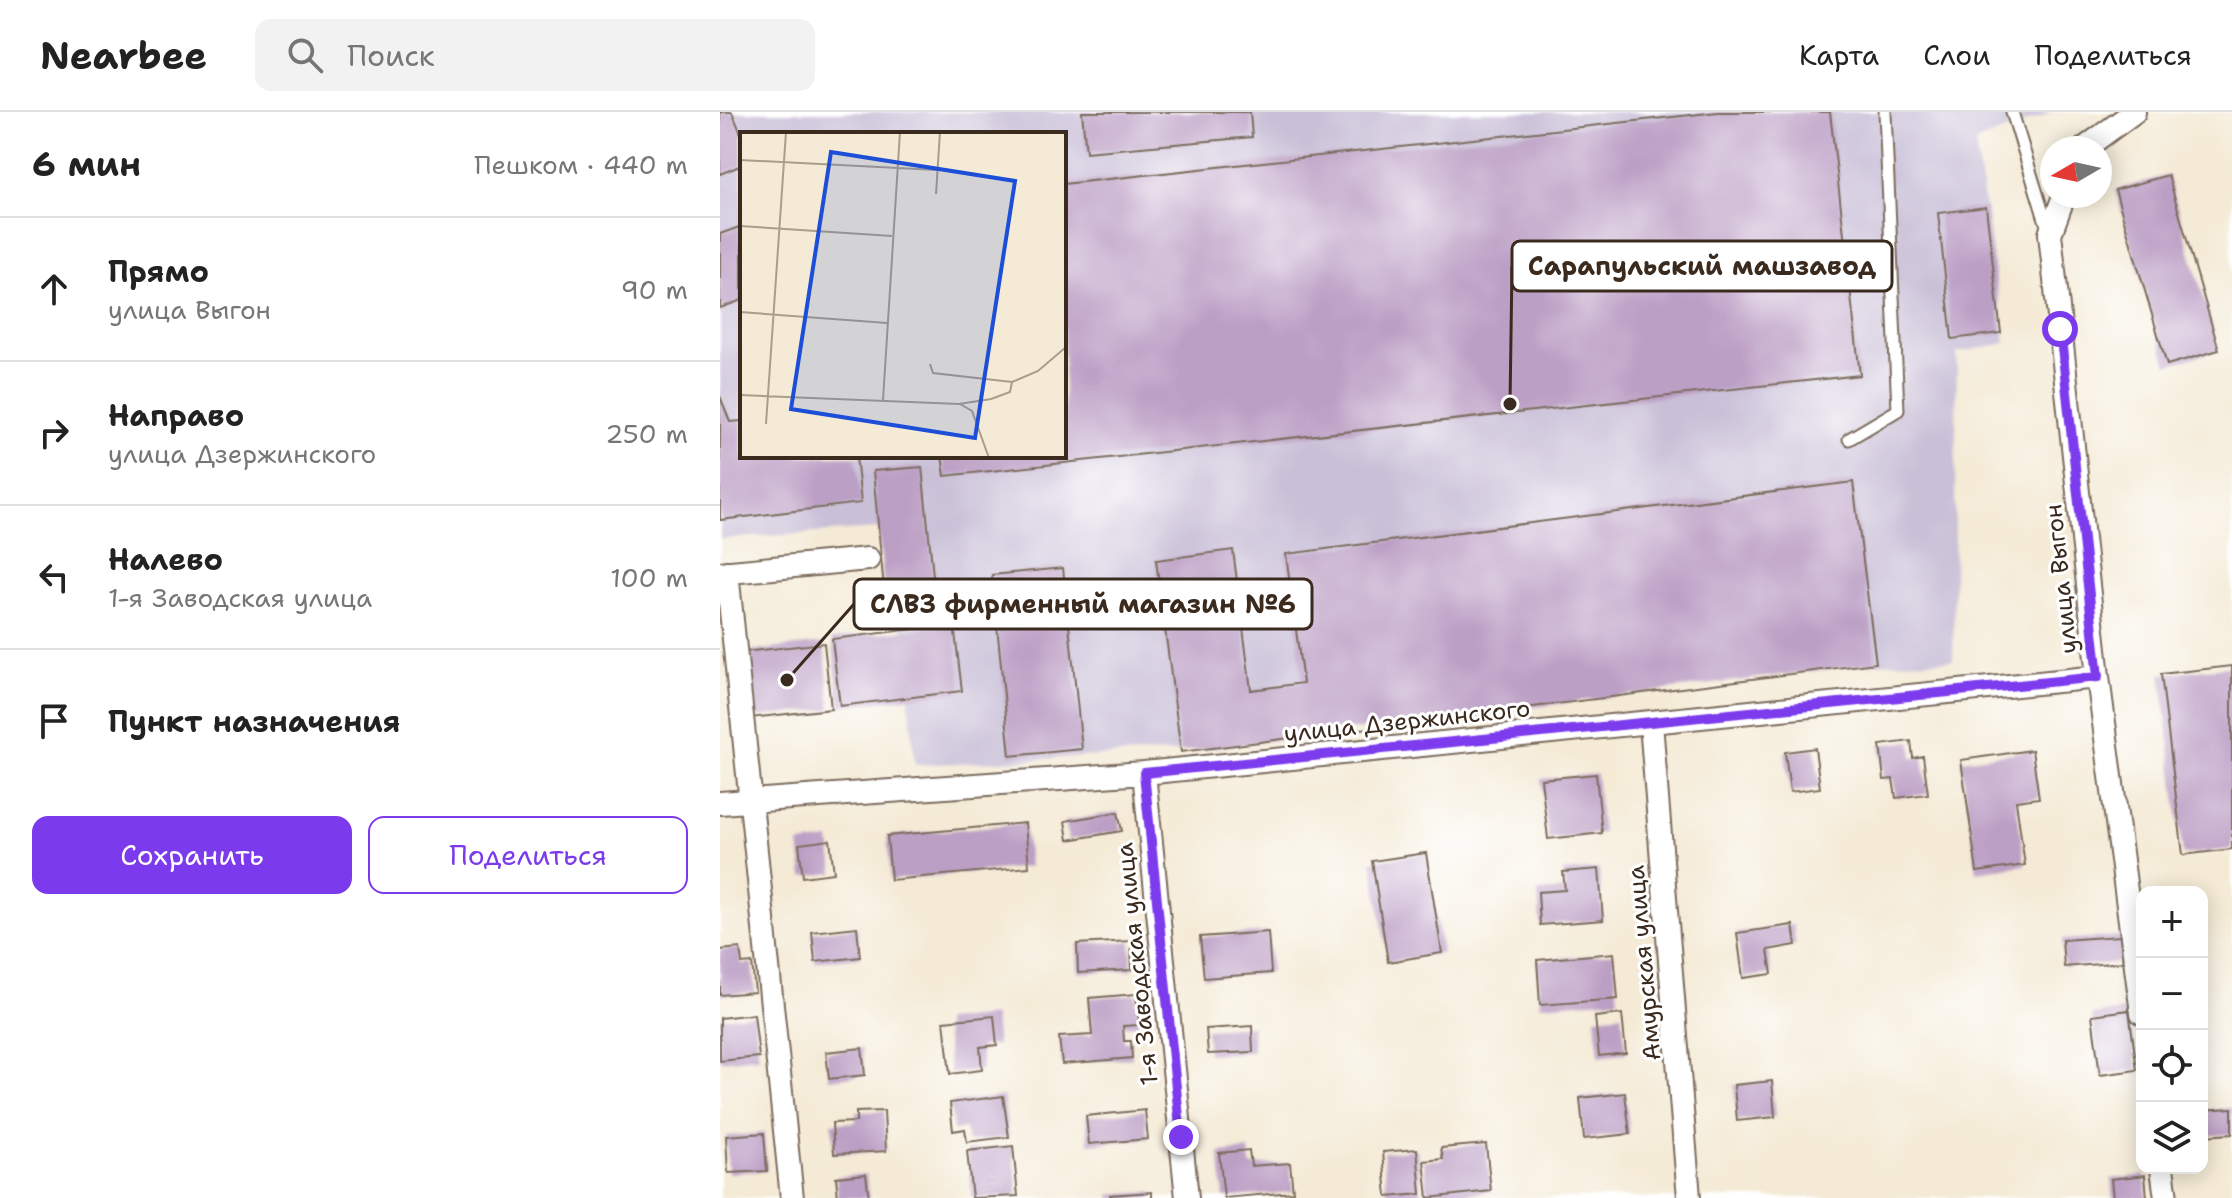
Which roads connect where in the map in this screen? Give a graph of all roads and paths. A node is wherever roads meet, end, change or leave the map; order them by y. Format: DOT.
graph roads {
  1 [pos="1885,112"];
  2 [pos="2012,112"];
  3 [pos="2134,112"];
  4 [pos="2101,136"];
  5 [pos="2060,208"];
  6 [pos="2050,234"];
  7 [pos="1849,439"];
  8 [pos="868,559"];
  9 [pos="723,572"];
  10 [pos="2098,677"];
  11 [pos="1651,723"];
  12 [pos="1144,773"];
  13 [pos="750,799"];
  14 [pos="720,803"];
  15 [pos="2136,967"];
  16 [pos="2163,1174"];
  17 [pos="792,1198"];
  18 [pos="1187,1198"];
  19 [pos="1689,1198"];
  20 [pos="2166,1198"];
  1 -- 7 [label="lane"];
  2 -- 6 [label="lane"];
  3 -- 4 [label="street"];
  5 -- 6 [label="street"];
  6 -- 10 [label="street, улица Выгон"];
  8 -- 9 [label="street"];
  9 -- 13 [label="street"];
  10 -- 11 [label="street, улица Дзержинского"];
  10 -- 15 [label="street, улица Выгон"];
  11 -- 12 [label="street, улица Дзержинского"];
  11 -- 19 [label="street, Амурская улица"];
  12 -- 13 [label="street, улица Дзержинского"];
  12 -- 18 [label="street, 1-я Заводская улица"];
  13 -- 14 [label="street, улица Дзержинского"];
  13 -- 17 [label="street"];
  16 -- 20 [label="street"];
}
